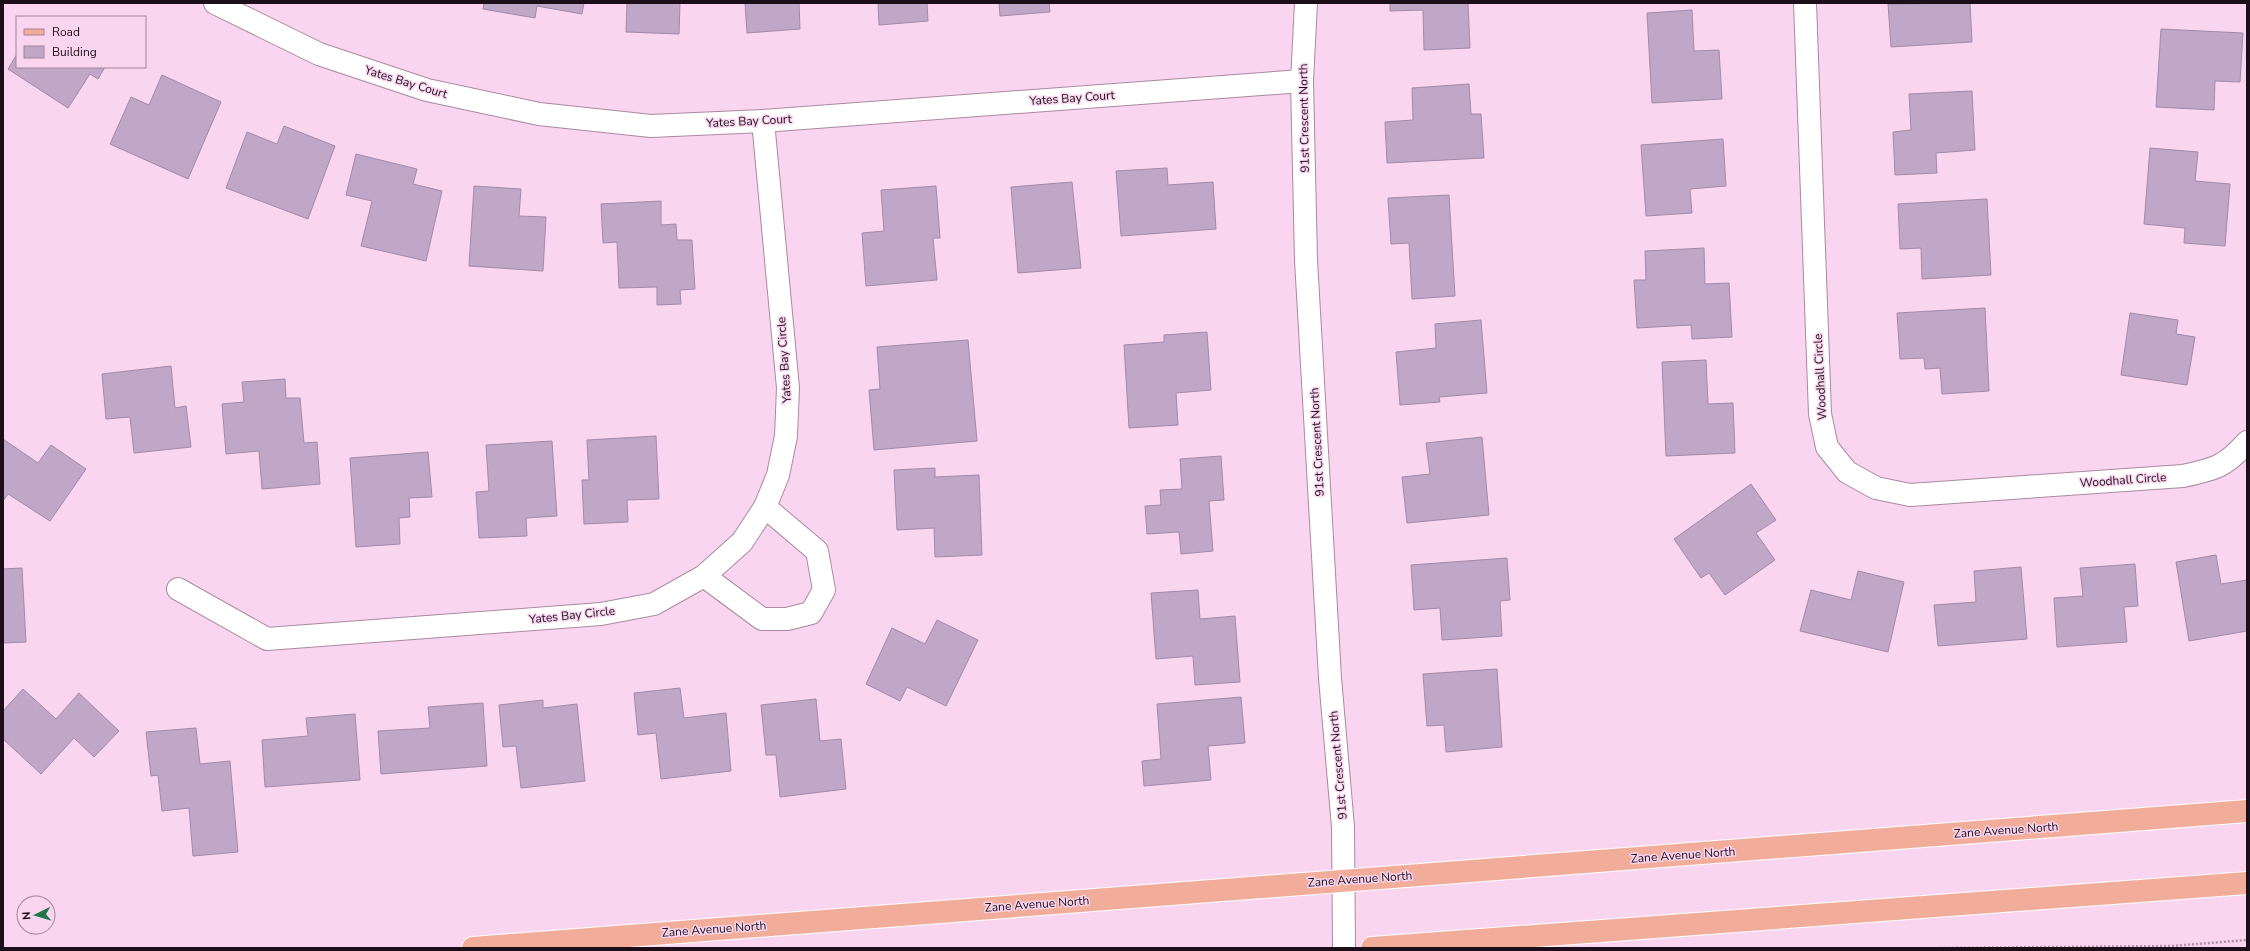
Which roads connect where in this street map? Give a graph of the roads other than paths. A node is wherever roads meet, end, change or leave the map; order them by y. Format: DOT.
graph roads {
  1 [pos="215,3"];
  2 [pos="1306,3"];
  3 [pos="1805,3"];
  4 [pos="1302,82"];
  5 [pos="763,121"];
  6 [pos="2247,442"];
  7 [pos="765,507"];
  8 [pos="704,576"];
  9 [pos="178,589"];
  10 [pos="2247,812"];
  11 [pos="1344,880"];
  12 [pos="2247,883"];
  13 [pos="473,948"];
  14 [pos="1344,948"];
  15 [pos="1372,948"];
  1 -- 5 [label="street, Yates Bay Court"];
  2 -- 4 [label="street, 91st Crescent North"];
  3 -- 6 [label="street, Woodhall Circle"];
  4 -- 5 [label="street, Yates Bay Court"];
  4 -- 11 [label="street, 91st Crescent North"];
  5 -- 7 [label="street, Yates Bay Circle"];
  7 -- 8 [label="street, Yates Bay Circle"];
  7 -- 8 [label="street"];
  8 -- 9 [label="street, Yates Bay Circle"];
  10 -- 11 [label="main road, Zane Avenue North"];
  11 -- 13 [label="main road, Zane Avenue North"];
  11 -- 14 [label="street, 91st Crescent North"];
  12 -- 15 [label="main road"];
}
